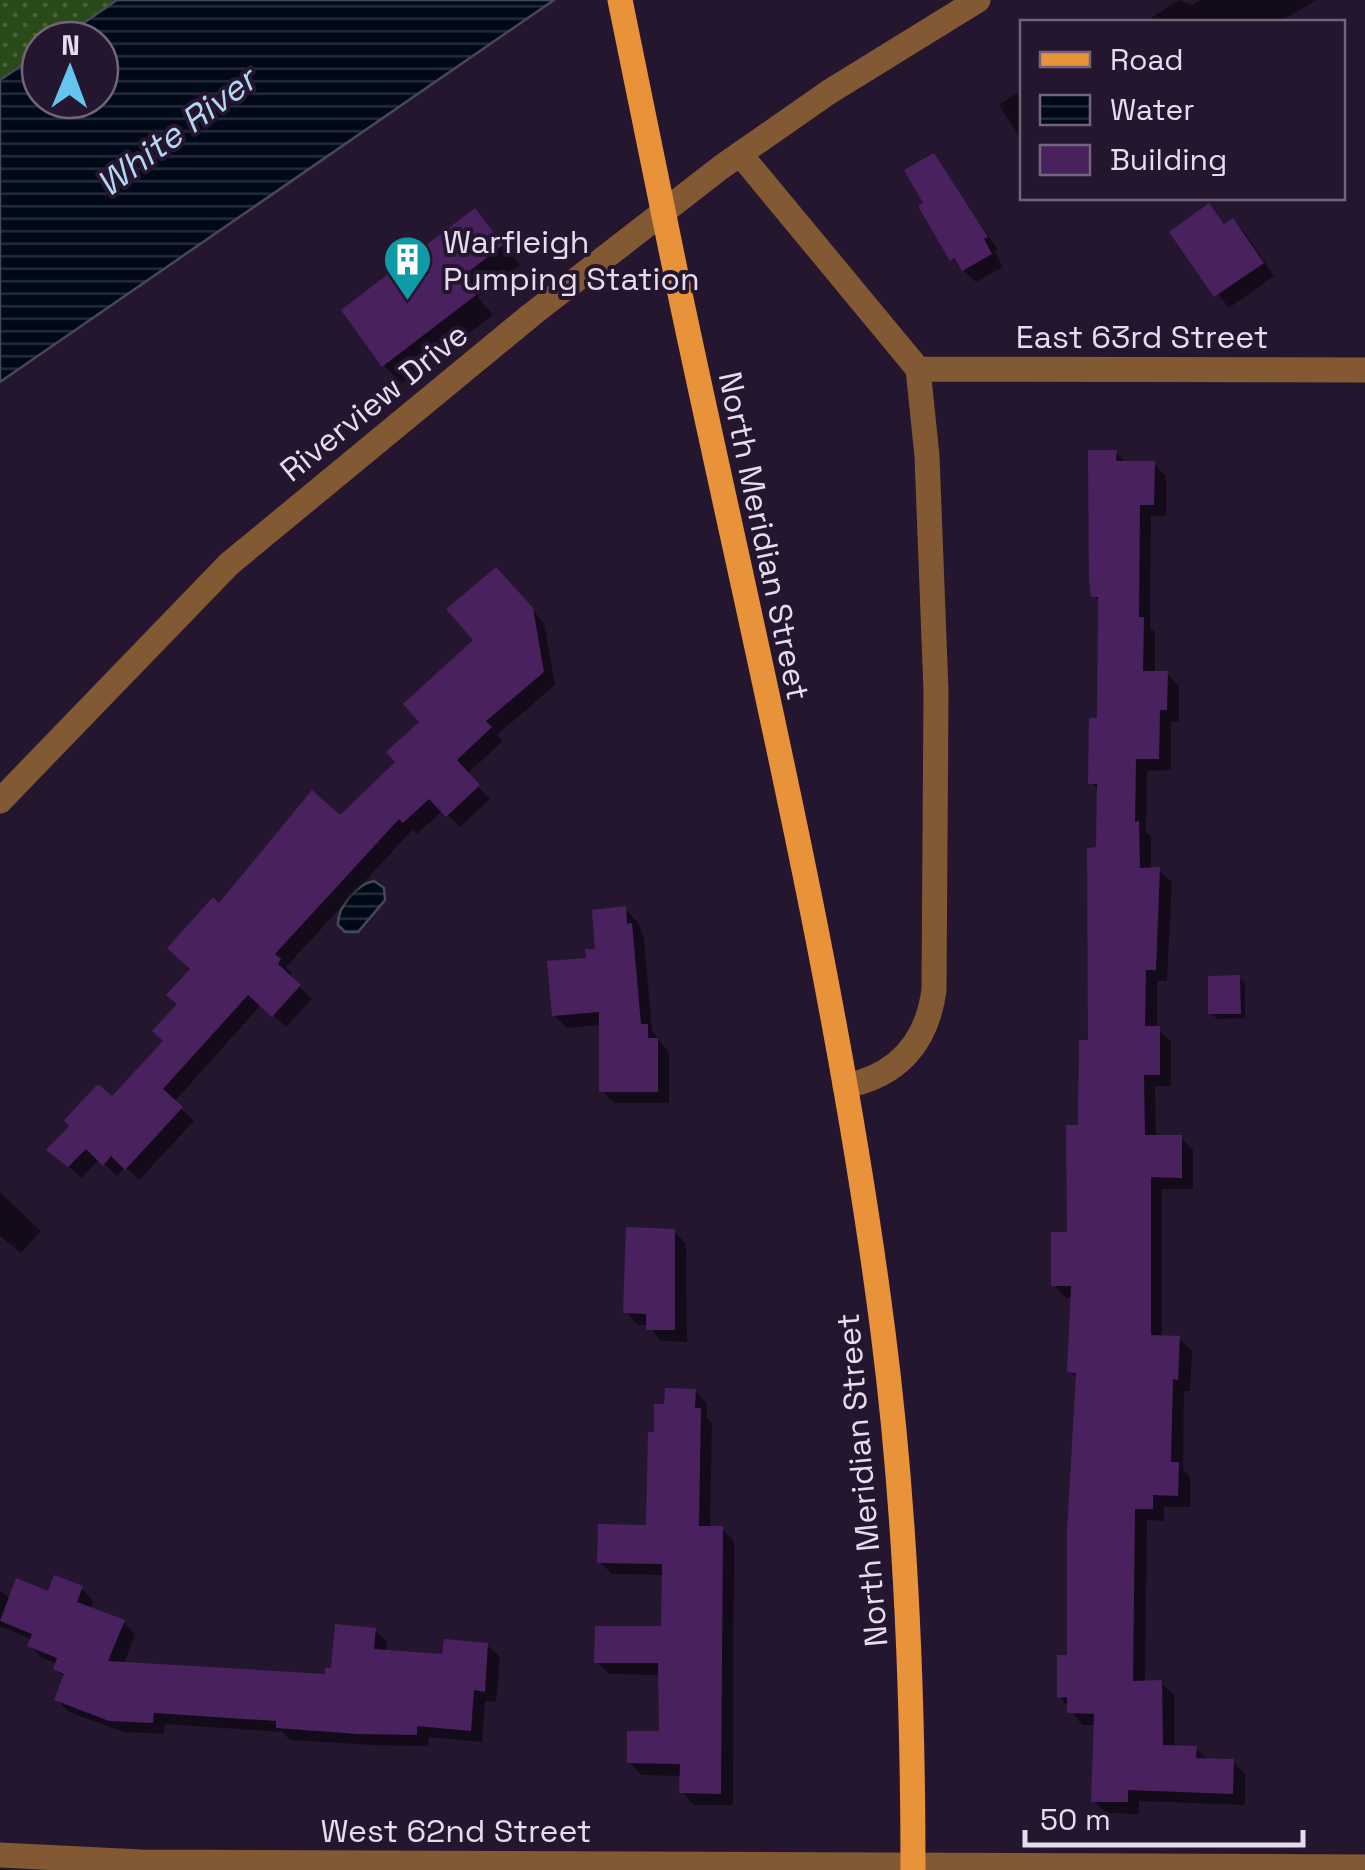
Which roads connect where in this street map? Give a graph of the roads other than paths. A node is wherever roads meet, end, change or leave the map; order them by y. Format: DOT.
graph roads {
  1 [pos="620,0"];
  2 [pos="978,0"];
  3 [pos="740,154"];
  4 [pos="918,370"];
  5 [pos="1365,370"];
  6 [pos="0,800"];
  7 [pos="845,1086"];
  8 [pos="0,1855"];
  9 [pos="1365,1867"];
  10 [pos="912,1868"];
  1 -- 7 [label="main road, North Meridian Street, bridge"];
  2 -- 3 [label="street, Riverview Drive"];
  3 -- 4 [label="street"];
  3 -- 6 [label="street, Riverview Drive"];
  4 -- 5 [label="street, East 63rd Street"];
  4 -- 7 [label="street"];
  7 -- 10 [label="main road, North Meridian Street"];
  8 -- 10 [label="street, West 62nd Street"];
  9 -- 10 [label="street, West 62nd Street"];
}
